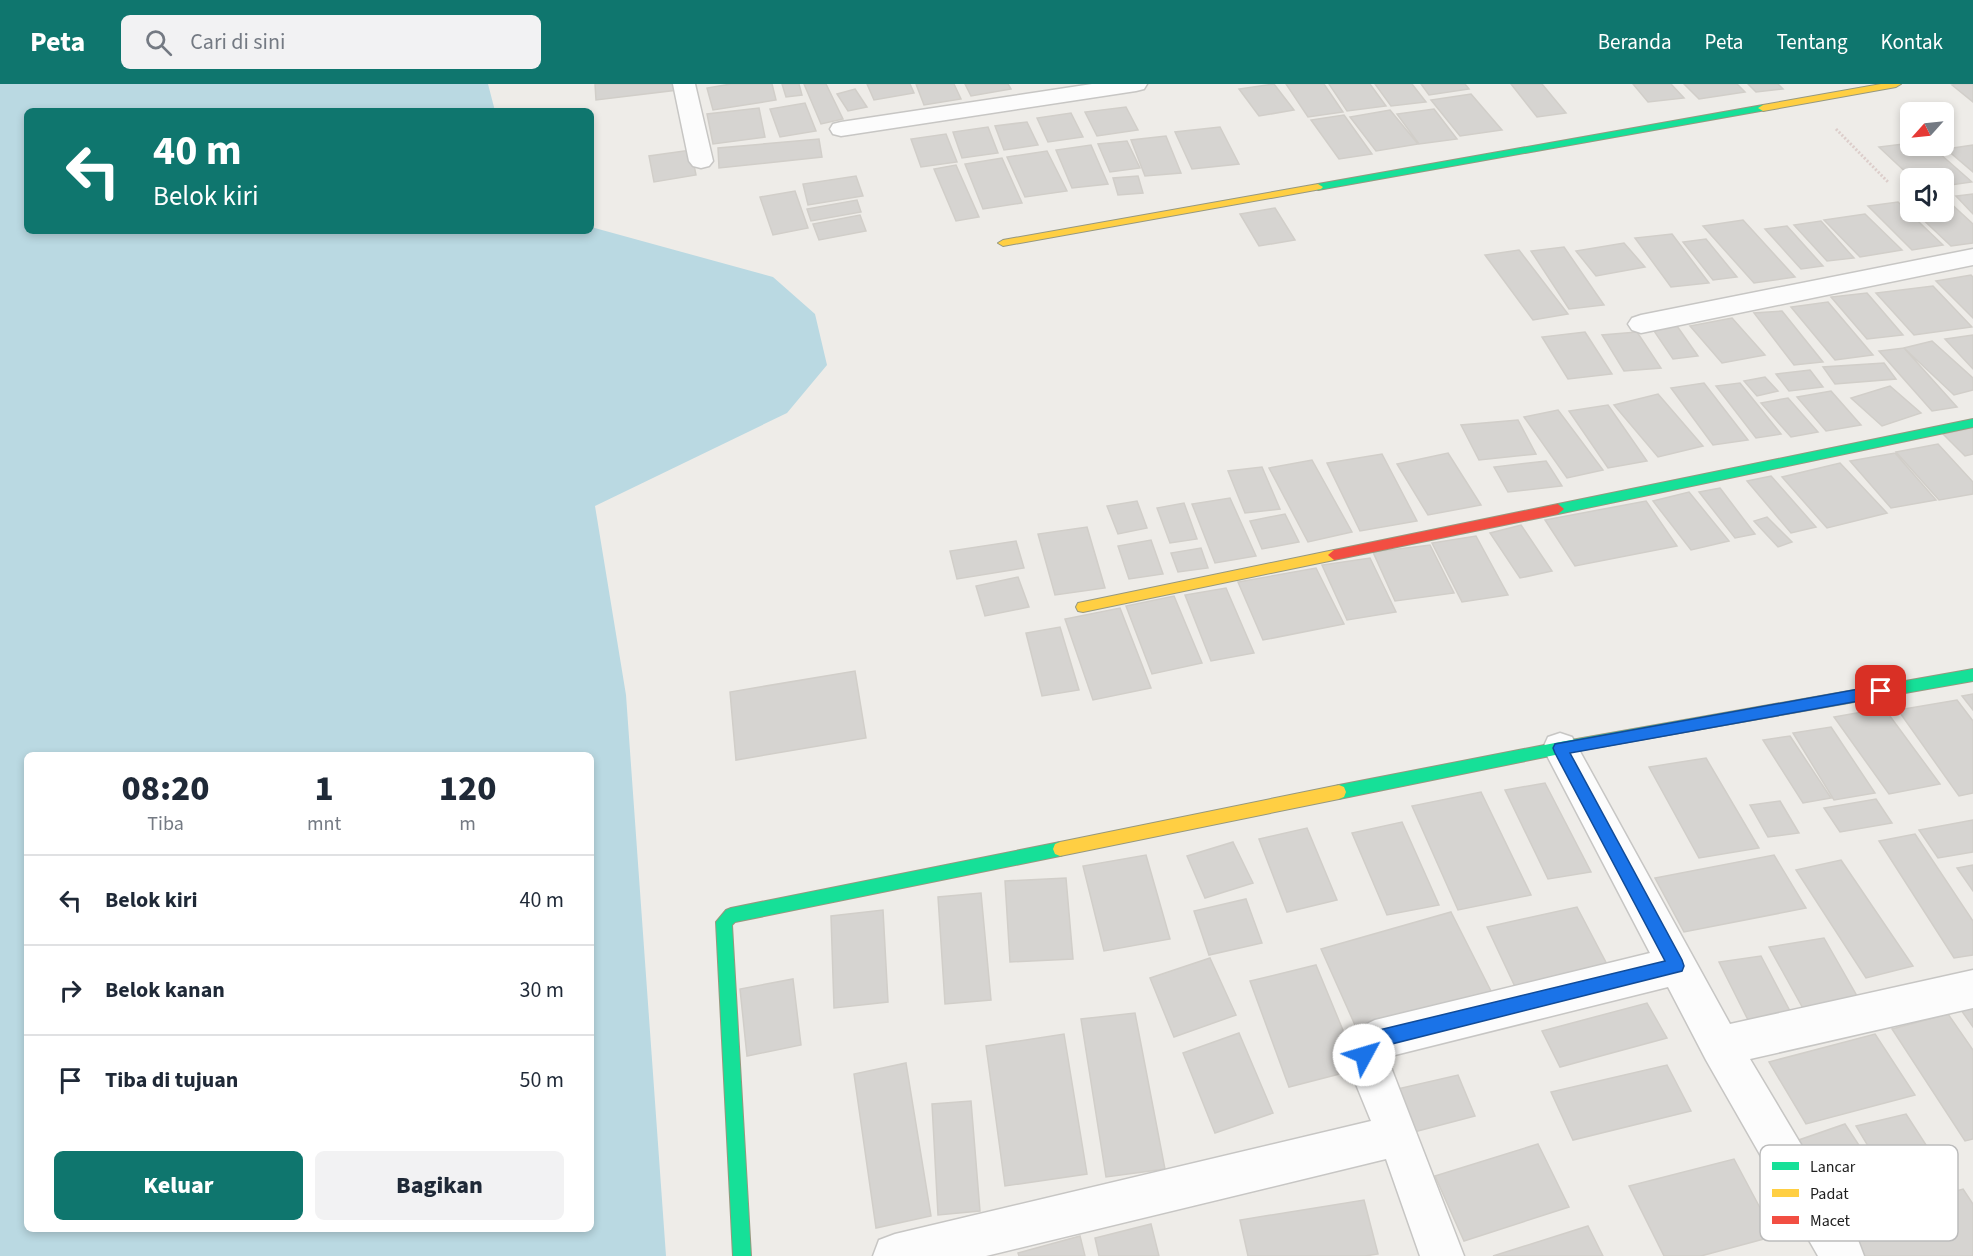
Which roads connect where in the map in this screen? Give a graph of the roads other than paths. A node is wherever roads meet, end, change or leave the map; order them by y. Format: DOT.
graph roads {
  1 [pos="684,84"];
  2 [pos="1136,84"];
  3 [pos="1896,84"];
  4 [pos="841,129"];
  5 [pos="701,160"];
  6 [pos="1003,243"];
  7 [pos="1973,257"];
  8 [pos="1641,324"];
  9 [pos="1973,423"];
  10 [pos="1083,607"];
  11 [pos="1973,675"];
  12 [pos="1560,748"];
  13 [pos="1676,966"];
  14 [pos="1973,989"];
  15 [pos="1720,1046"];
  16 [pos="1398,1135"];
  17 [pos="1778,1145"];
  18 [pos="1833,1241"];
  19 [pos="742,1256"];
  20 [pos="895,1256"];
  21 [pos="1442,1256"];
  22 [pos="1842,1256"];
  1 -- 5 [label="street"];
  2 -- 4 [label="street"];
  3 -- 6 [label="street"];
  7 -- 8 [label="street"];
  9 -- 10 [label="street"];
  11 -- 12 [label="street"];
  12 -- 13 [label="street"];
  12 -- 19 [label="street"];
  13 -- 15 [label="street"];
  13 -- 16 [label="street"];
  14 -- 15 [label="street"];
  15 -- 17 [label="street"];
  16 -- 20 [label="street"];
  16 -- 21 [label="street"];
  18 -- 22 [label="street"];
}
